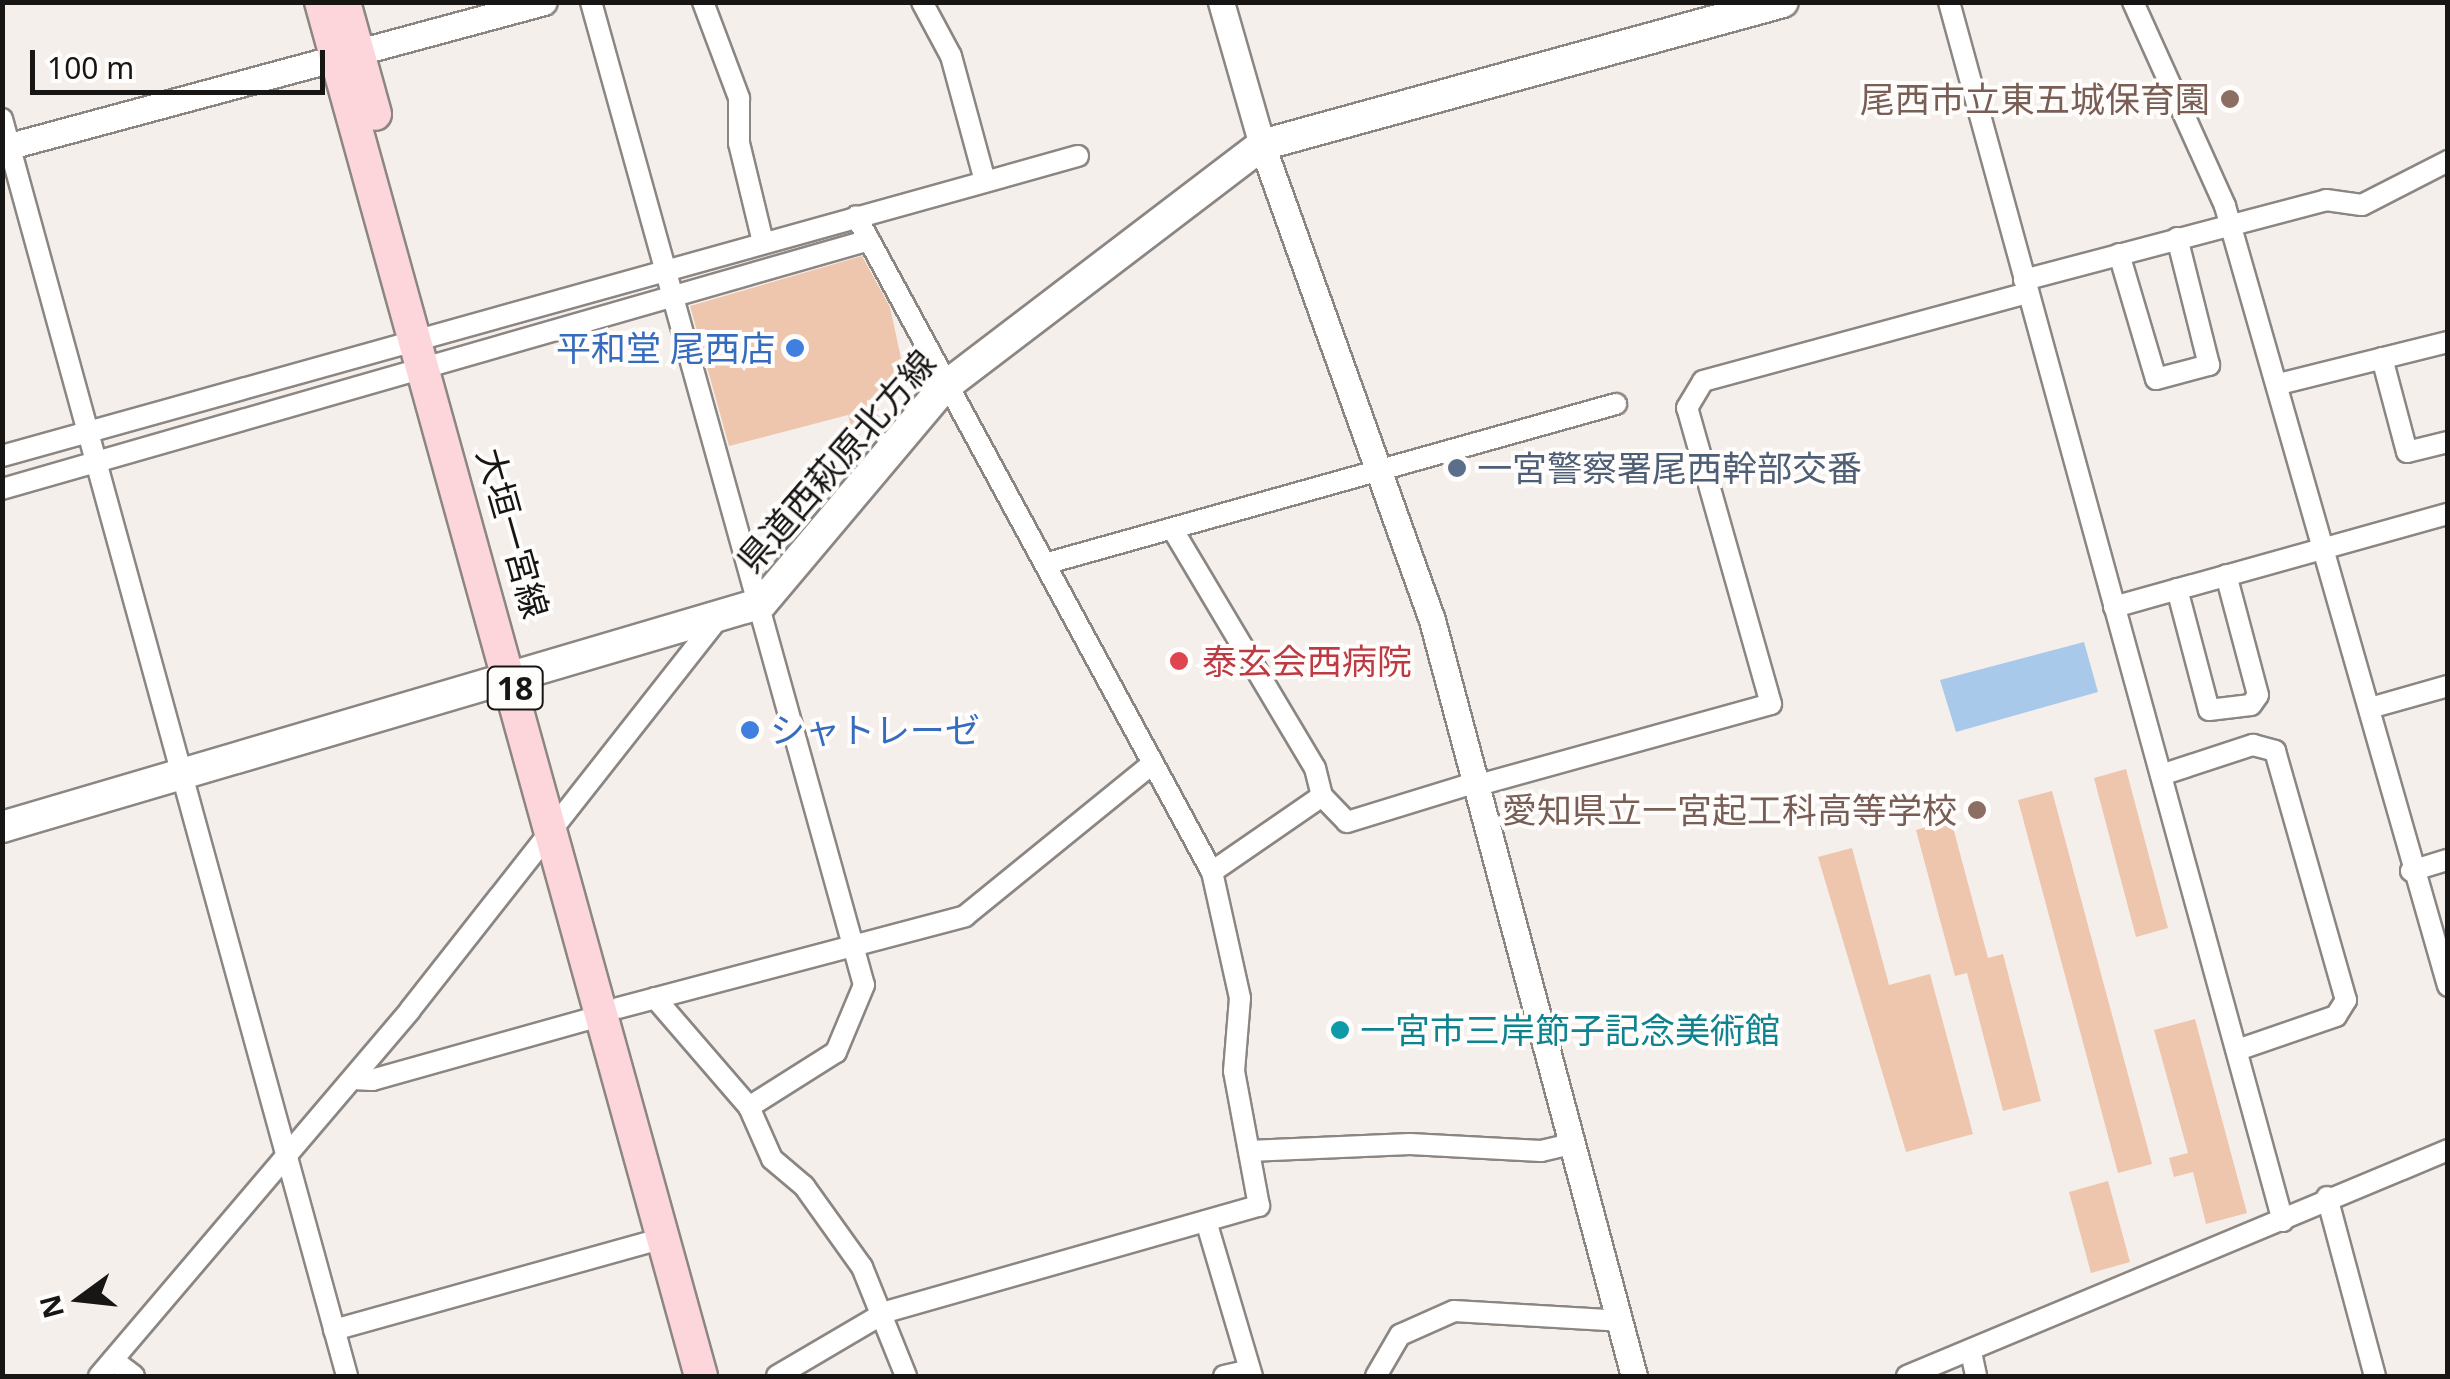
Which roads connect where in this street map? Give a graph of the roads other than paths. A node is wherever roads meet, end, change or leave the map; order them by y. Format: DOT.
graph roads {
  1 [pos="321,2"];
  2 [pos="344,2"];
  3 [pos="544,2"];
  4 [pos="592,2"];
  5 [pos="702,2"];
  6 [pos="922,2"];
  7 [pos="1220,2"];
  8 [pos="1783,2"];
  9 [pos="1949,2"];
  10 [pos="2133,2"];
  11 [pos="348,57"];
  12 [pos="2,118"];
  13 [pos="1262,145"];
  14 [pos="6,146"];
  15 [pos="1078,156"];
  16 [pos="2448,161"];
  17 [pos="985,181"];
  18 [pos="856,216"];
  19 [pos="2230,223"];
  20 [pos="2177,238"];
  21 [pos="869,240"];
  22 [pos="763,242"];
  23 [pos="2120,254"];
  24 [pos="669,268"];
  25 [pos="2026,286"];
  26 [pos="676,295"];
  27 [pos="2448,342"];
  28 [pos="432,352"];
  29 [pos="2382,358"];
  30 [pos="950,382"];
  31 [pos="2279,384"];
  32 [pos="1616,404"];
  33 [pos="87,432"];
  34 [pos="2448,442"];
  35 [pos="2,456"];
  36 [pos="94,460"];
  37 [pos="1379,470"];
  38 [pos="2,490"];
  39 [pos="2448,514"];
  40 [pos="1173,530"];
  41 [pos="2325,547"];
  42 [pos="1048,564"];
  43 [pos="2226,575"];
  44 [pos="2177,589"];
  45 [pos="762,602"];
  46 [pos="2114,607"];
  47 [pos="715,622"];
  48 [pos="521,676"];
  49 [pos="2448,686"];
  50 [pos="2370,708"];
  51 [pos="1153,763"];
  52 [pos="2162,774"];
  53 [pos="182,776"];
  54 [pos="1474,785"];
  55 [pos="1322,796"];
  56 [pos="561,820"];
  57 [pos="2,828"];
  58 [pos="2448,860"];
  59 [pos="2411,870"];
  60 [pos="1212,872"];
  61 [pos="853,944"];
  62 [pos="2448,986"];
  63 [pos="654,998"];
  64 [pos="611,1012"];
  65 [pos="2237,1050"];
  66 [pos="353,1078"];
  67 [pos="749,1107"];
  68 [pos="1571,1144"];
  69 [pos="2448,1150"];
  70 [pos="1249,1151"];
  71 [pos="288,1152"];
  72 [pos="2327,1196"];
  73 [pos="1206,1221"];
  74 [pos="2283,1221"];
  75 [pos="664,1238"];
  76 [pos="886,1312"];
  77 [pos="1620,1321"];
  78 [pos="334,1330"];
  79 [pos="1971,1352"];
  80 [pos="106,1368"];
  81 [pos="1251,1373"];
  82 [pos="134,1376"];
  83 [pos="347,1376"];
  84 [pos="702,1376"];
  85 [pos="718,1376"];
  86 [pos="777,1376"];
  87 [pos="906,1376"];
  88 [pos="1224,1376"];
  89 [pos="1376,1376"];
  90 [pos="1634,1376"];
  91 [pos="1907,1376"];
  92 [pos="1976,1376"];
  93 [pos="2375,1376"];
  1 -- 11 [label="main road, 大垣一宮線 / 18"];
  2 -- 11 [label="main road, 大垣一宮線 / 18"];
  3 -- 11 [label="street"];
  4 -- 24 [label="street"];
  5 -- 22 [label="street"];
  6 -- 17 [label="street"];
  7 -- 13 [label="street"];
  8 -- 13 [label="main road, 県道西萩原北方線"];
  9 -- 25 [label="street"];
  10 -- 19 [label="street"];
  11 -- 14 [label="street"];
  11 -- 28 [label="main road, 大垣一宮線 / 18"];
  12 -- 14 [label="street"];
  13 -- 30 [label="main road, 県道西萩原北方線"];
  13 -- 37 [label="street"];
  14 -- 33 [label="street"];
  15 -- 17 [label="street"];
  16 -- 19 [label="street"];
  17 -- 18 [label="street"];
  18 -- 21 [label="street"];
  18 -- 22 [label="street"];
  19 -- 20 [label="street"];
  19 -- 31 [label="street"];
  20 -- 23 [label="street"];
  20 -- 23 [label="street"];
  21 -- 26 [label="street"];
  21 -- 30 [label="street"];
  22 -- 24 [label="street"];
  23 -- 25 [label="street"];
  24 -- 26 [label="street"];
  24 -- 28 [label="street"];
  25 -- 46 [label="street"];
  25 -- 54 [label="street"];
  26 -- 28 [label="street"];
  26 -- 45 [label="street"];
  27 -- 29 [label="street"];
  28 -- 33 [label="street"];
  28 -- 36 [label="street"];
  28 -- 48 [label="main road, 大垣一宮線 / 18"];
  29 -- 31 [label="street"];
  29 -- 34 [label="street"];
  30 -- 42 [label="street"];
  30 -- 45 [label="main road, 県道西萩原北方線"];
  31 -- 41 [label="street"];
  32 -- 37 [label="street"];
  33 -- 35 [label="street"];
  33 -- 36 [label="street"];
  36 -- 38 [label="street"];
  36 -- 53 [label="street"];
  37 -- 40 [label="street"];
  37 -- 54 [label="street"];
  39 -- 41 [label="street"];
  40 -- 42 [label="street"];
  40 -- 55 [label="street"];
  41 -- 43 [label="street"];
  41 -- 50 [label="street"];
  42 -- 51 [label="street"];
  43 -- 44 [label="street"];
  43 -- 44 [label="street"];
  44 -- 46 [label="street"];
  45 -- 47 [label="main road, 県道西萩原北方線"];
  45 -- 61 [label="street"];
  46 -- 52 [label="street"];
  47 -- 48 [label="main road, 県道西萩原北方線"];
  47 -- 56 [label="street"];
  48 -- 53 [label="main road, 県道西萩原北方線"];
  48 -- 56 [label="main road, 大垣一宮線 / 18"];
  49 -- 50 [label="street"];
  50 -- 59 [label="street"];
  51 -- 60 [label="street"];
  51 -- 61 [label="street"];
  52 -- 65 [label="street"];
  52 -- 65 [label="street"];
  53 -- 57 [label="main road, 県道西萩原北方線"];
  53 -- 71 [label="street"];
  54 -- 55 [label="street"];
  54 -- 68 [label="street"];
  55 -- 60 [label="street"];
  56 -- 64 [label="main road, 大垣一宮線 / 18"];
  56 -- 66 [label="street"];
  58 -- 59 [label="street"];
  59 -- 62 [label="street"];
  60 -- 70 [label="street"];
  61 -- 63 [label="street"];
  61 -- 67 [label="street"];
  63 -- 64 [label="street"];
  63 -- 67 [label="street"];
  64 -- 66 [label="street"];
  64 -- 75 [label="main road, 大垣一宮線 / 18"];
  64 -- 85 [label="main road, 大垣一宮線 / 18"];
  65 -- 74 [label="street"];
  66 -- 71 [label="street"];
  67 -- 76 [label="street"];
  68 -- 70 [label="street"];
  68 -- 77 [label="street"];
  69 -- 72 [label="street"];
  70 -- 73 [label="street"];
  71 -- 78 [label="street"];
  71 -- 80 [label="street"];
  72 -- 74 [label="street"];
  72 -- 93 [label="street"];
  73 -- 76 [label="street"];
  73 -- 81 [label="street"];
  74 -- 79 [label="street"];
  75 -- 78 [label="street"];
  75 -- 84 [label="main road, 大垣一宮線 / 18"];
  76 -- 86 [label="street"];
  76 -- 87 [label="street"];
  77 -- 89 [label="street"];
  77 -- 90 [label="street"];
  78 -- 83 [label="street"];
  79 -- 91 [label="street"];
  79 -- 92 [label="street"];
  80 -- 82 [label="street"];
  81 -- 88 [label="street"];
}
